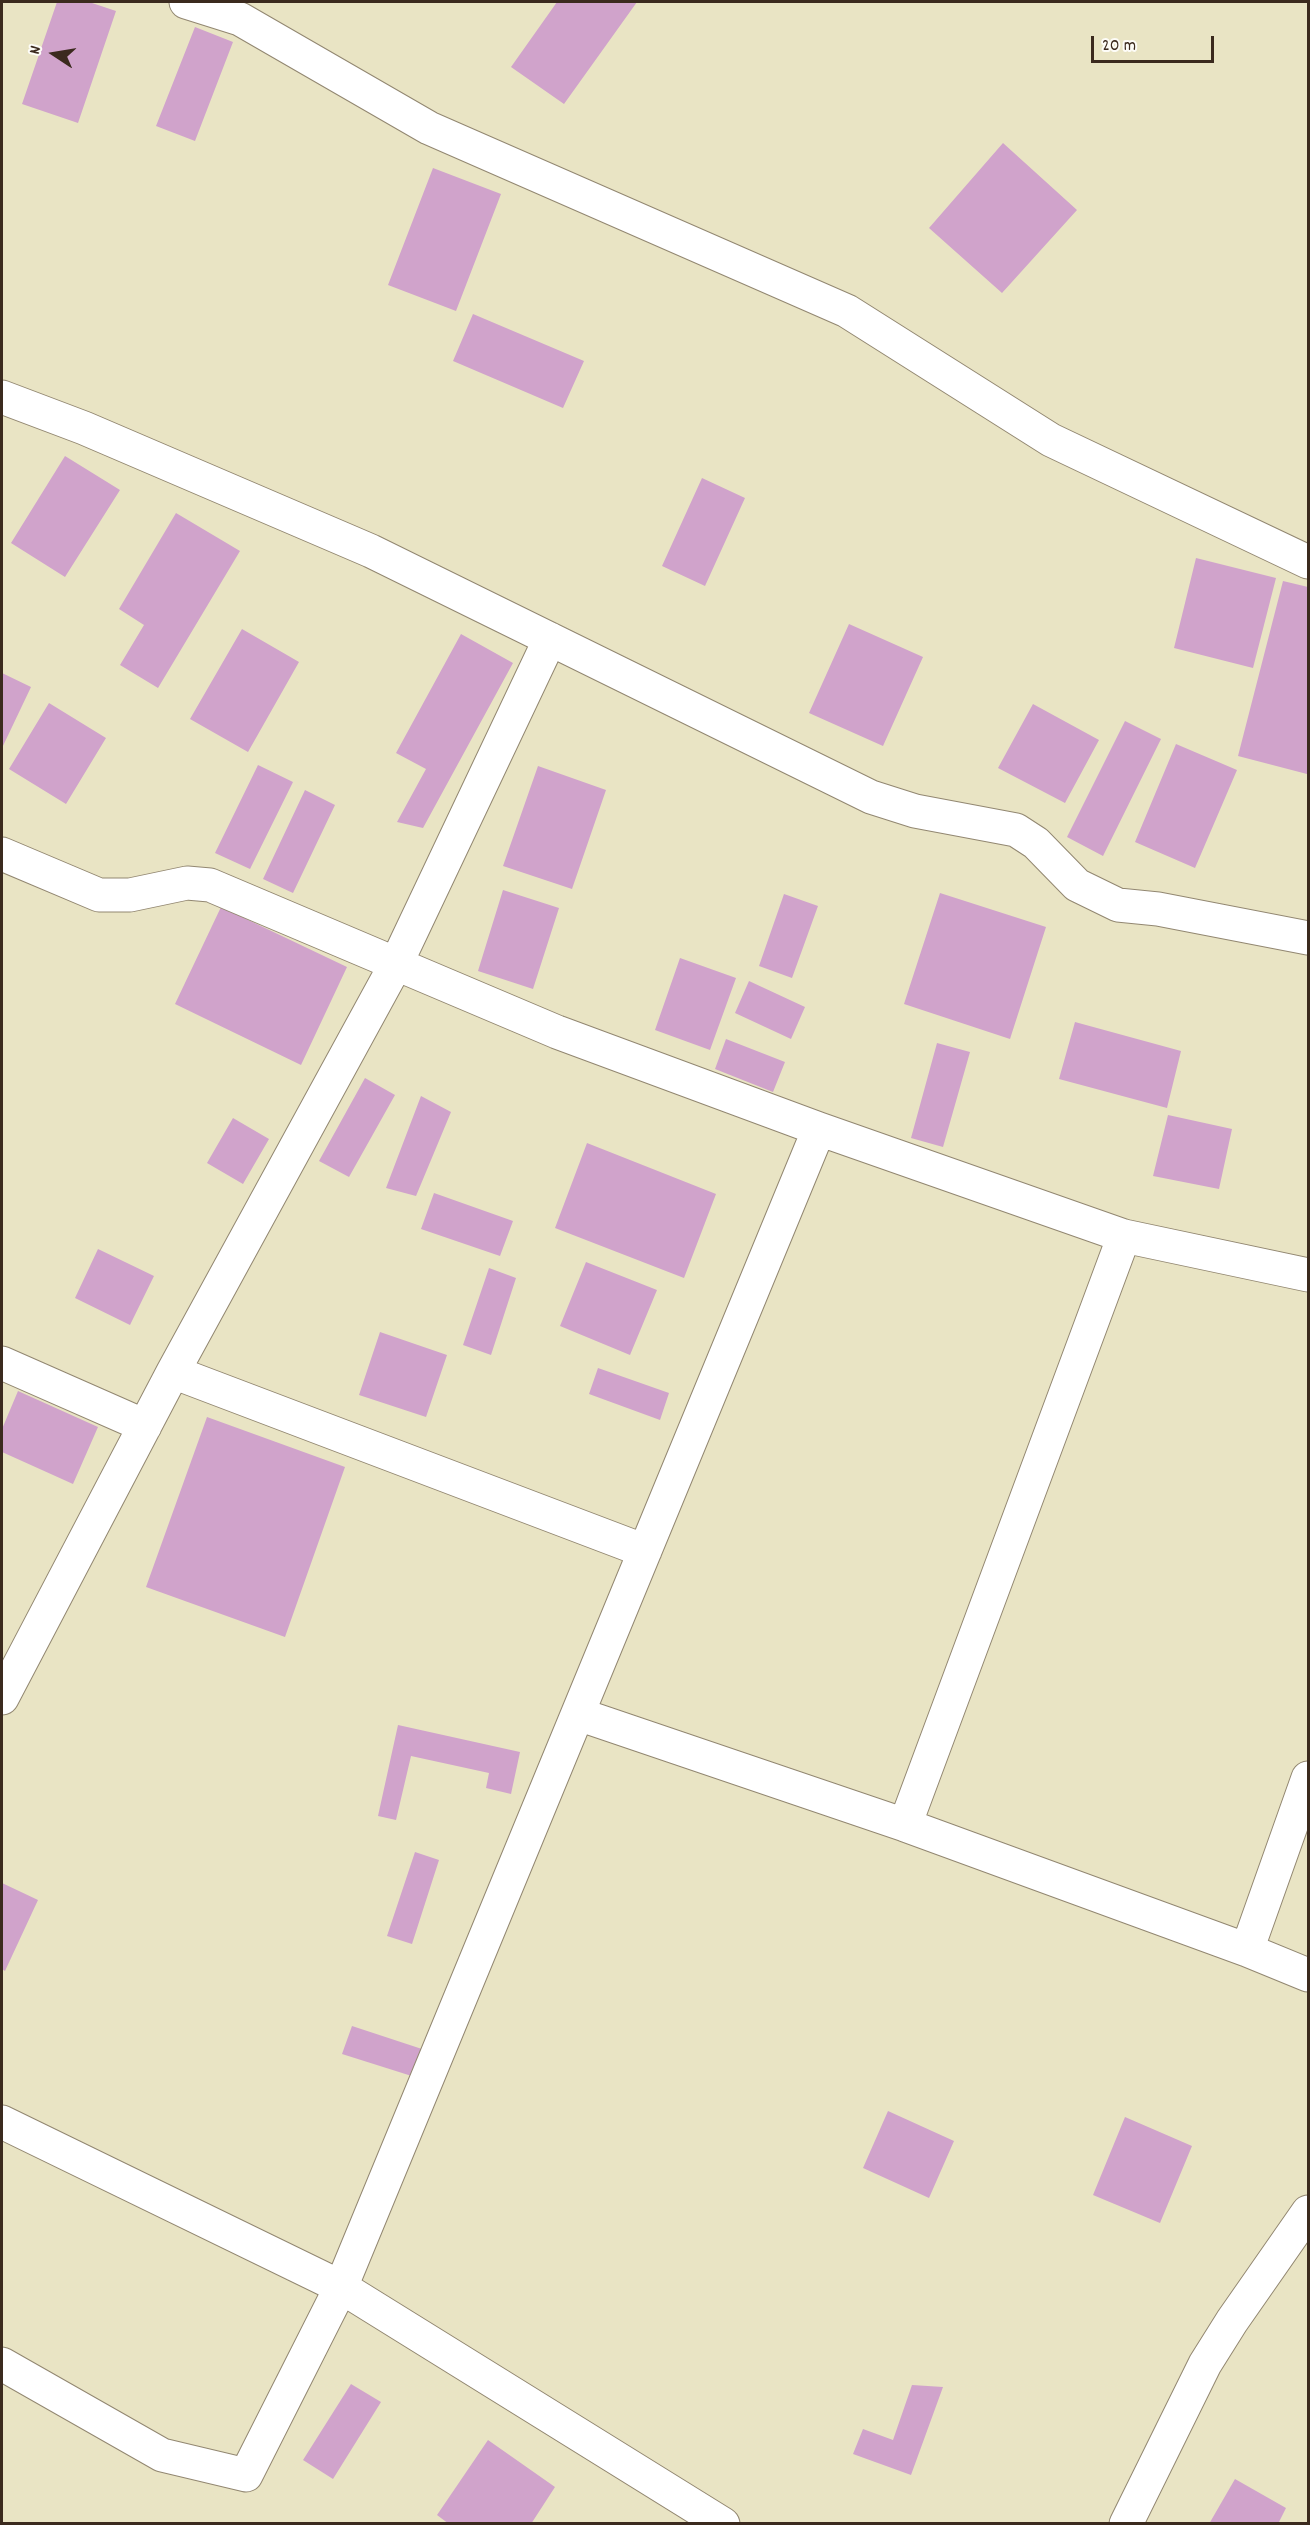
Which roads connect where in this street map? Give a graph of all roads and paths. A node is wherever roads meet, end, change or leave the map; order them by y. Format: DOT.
graph roads {
  1 [pos="186,2"];
  2 [pos="245,10"];
  3 [pos="2,397"];
  4 [pos="1308,562"];
  5 [pos="550,639"];
  6 [pos="2,854"];
  7 [pos="1308,938"];
  8 [pos="396,964"];
  9 [pos="819,1129"];
  10 [pos="1124,1236"];
  11 [pos="1308,1275"];
  12 [pos="2,1363"];
  13 [pos="173,1372"];
  14 [pos="145,1426"];
  15 [pos="645,1551"];
  16 [pos="2,1698"];
  17 [pos="578,1714"];
  18 [pos="1308,1778"];
  19 [pos="905,1825"];
  20 [pos="1247,1950"];
  21 [pos="1308,1975"];
  22 [pos="2,2122"];
  23 [pos="1308,2212"];
  24 [pos="341,2287"];
  25 [pos="2,2364"];
  26 [pos="723,2523"];
  27 [pos="1126,2523"];
  1 -- 2 [label="street"];
  2 -- 4 [label="street"];
  3 -- 5 [label="street"];
  5 -- 7 [label="street"];
  5 -- 8 [label="street"];
  6 -- 8 [label="street"];
  8 -- 9 [label="street"];
  8 -- 13 [label="street"];
  9 -- 10 [label="street"];
  9 -- 15 [label="street"];
  10 -- 11 [label="street"];
  10 -- 19 [label="street"];
  12 -- 14 [label="street"];
  13 -- 14 [label="street"];
  13 -- 15 [label="street"];
  14 -- 16 [label="street"];
  15 -- 17 [label="street"];
  17 -- 19 [label="street"];
  17 -- 24 [label="street"];
  18 -- 20 [label="street"];
  19 -- 20 [label="street"];
  20 -- 21 [label="street"];
  22 -- 24 [label="street"];
  23 -- 27 [label="street"];
  24 -- 25 [label="street"];
  24 -- 26 [label="street"];
}
